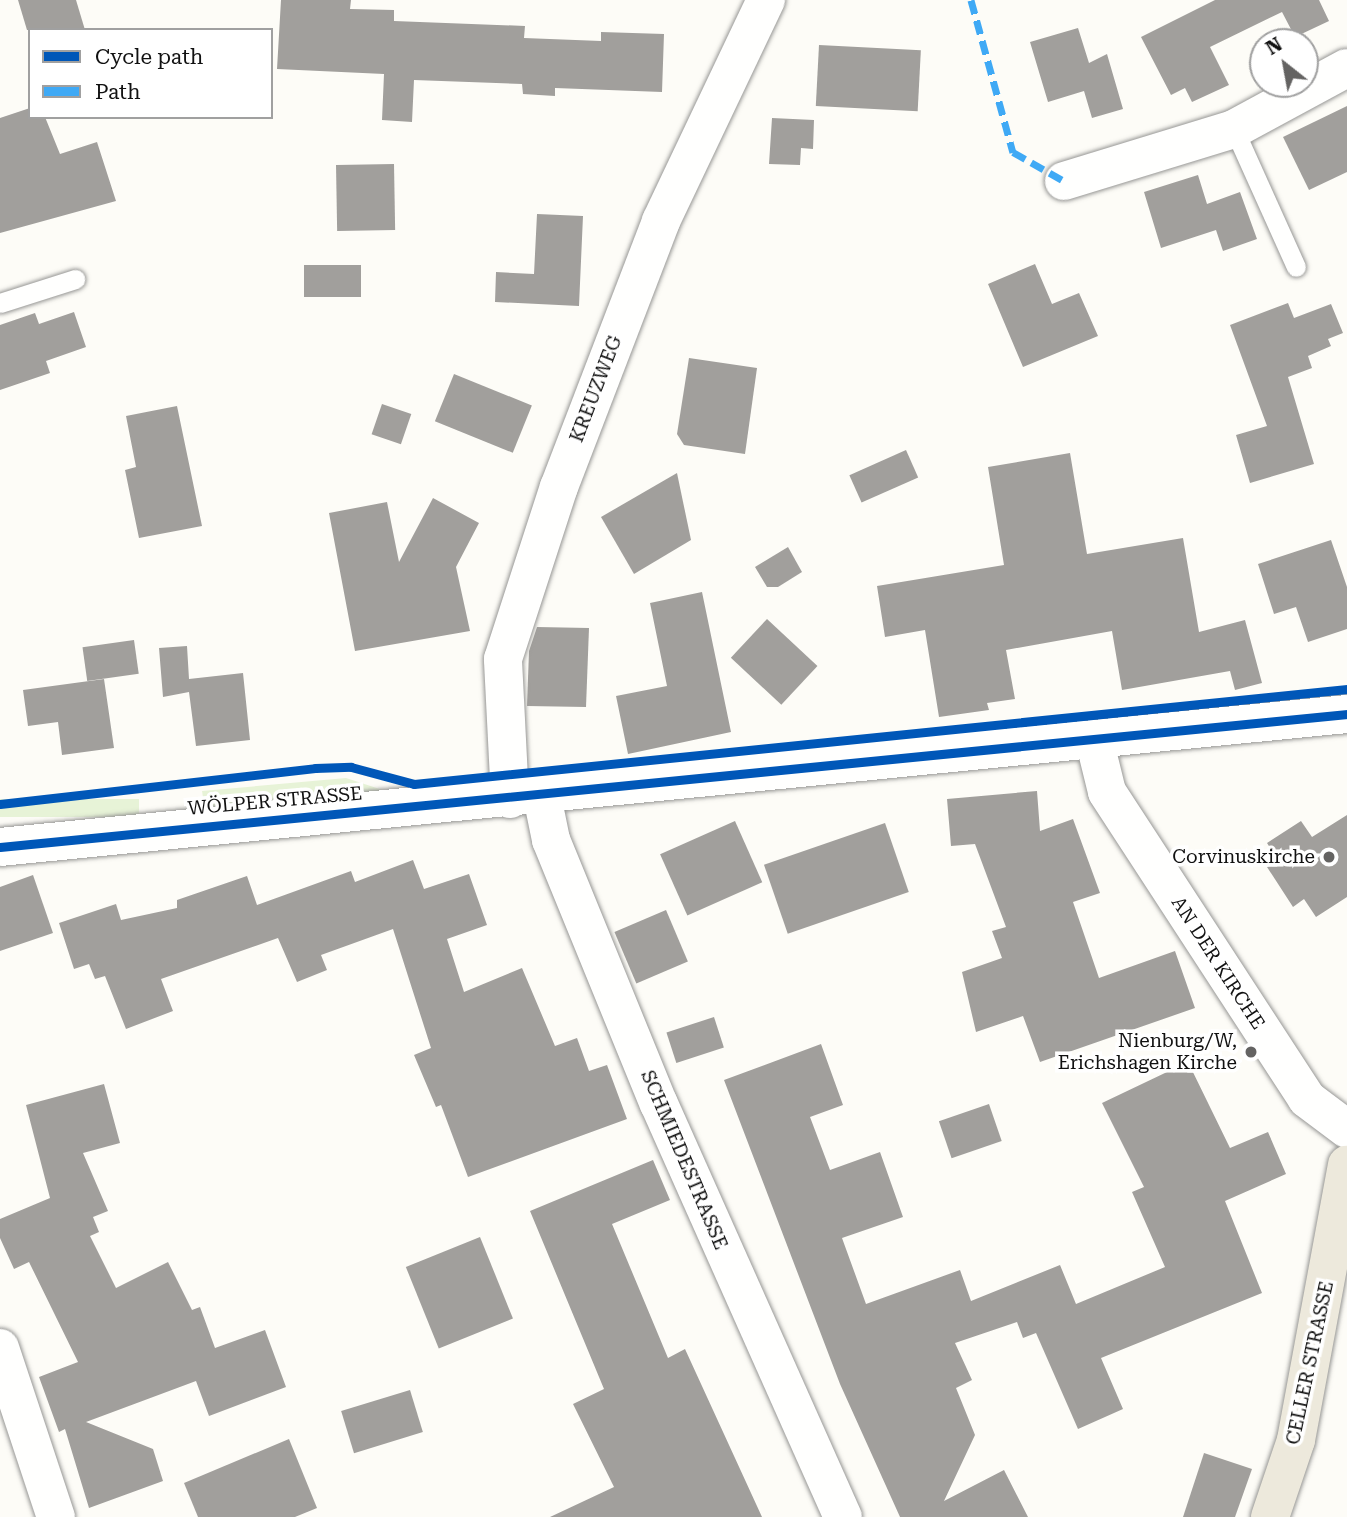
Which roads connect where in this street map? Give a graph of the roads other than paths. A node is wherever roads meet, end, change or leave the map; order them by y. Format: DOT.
graph roads {
  1 [pos="766,0"];
  2 [pos="1347,68"];
  3 [pos="1234,130"];
  4 [pos="1064,181"];
  5 [pos="1296,267"];
  6 [pos="75,279"];
  7 [pos="0,303"];
  8 [pos="1347,714"];
  9 [pos="1095,743"];
  10 [pos="526,797"];
  11 [pos="0,847"];
  12 [pos="1347,1129"];
  13 [pos="1347,1166"];
  14 [pos="0,1348"];
  15 [pos="56,1517"];
  16 [pos="843,1517"];
  17 [pos="1270,1517"];
  1 -- 10 [label="street, KREUZWEG"];
  2 -- 3 [label="street"];
  3 -- 4 [label="street"];
  3 -- 5 [label="lane"];
  6 -- 7 [label="lane"];
  8 -- 9 [label="street, WÖLPER STRASSE"];
  9 -- 10 [label="street, WÖLPER STRASSE"];
  9 -- 12 [label="street, AN DER KIRCHE"];
  10 -- 11 [label="street, WÖLPER STRASSE"];
  10 -- 16 [label="street, SCHMIEDESTRASSE"];
  13 -- 17 [label="main road, CELLER STRASSE"];
  14 -- 15 [label="street"];
}
